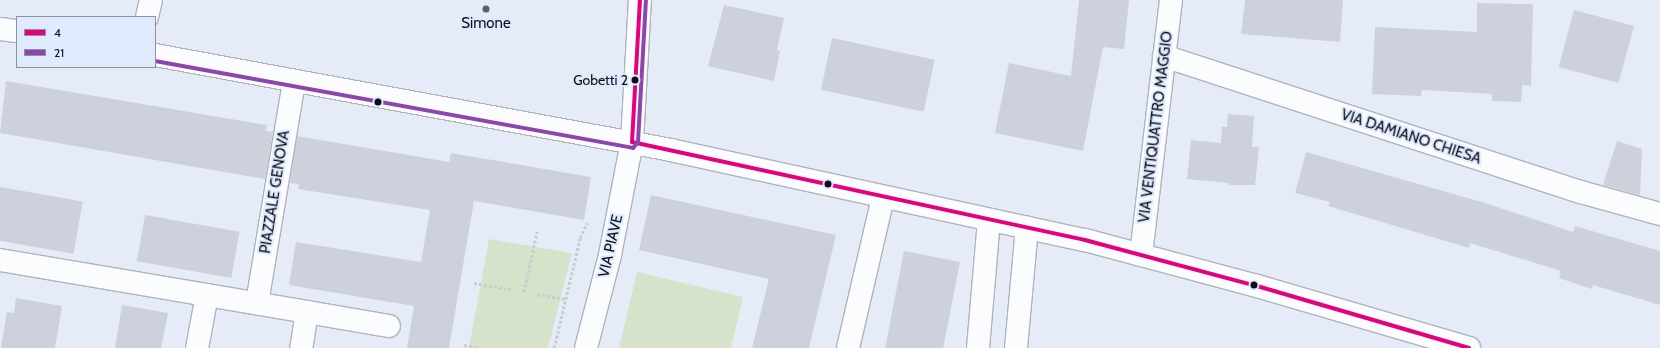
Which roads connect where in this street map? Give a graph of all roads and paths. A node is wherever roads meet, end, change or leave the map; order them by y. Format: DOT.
graph roads {
  1 [pos="151,0"];
  2 [pos="640,0"];
  3 [pos="1171,0"];
  4 [pos="147,16"];
  5 [pos="0,29"];
  6 [pos="16,32"];
  7 [pos="156,56"];
  8 [pos="1164,56"];
  9 [pos="294,81"];
  10 [pos="632,142"];
  11 [pos="883,197"];
  12 [pos="1660,214"];
  13 [pos="589,215"];
  14 [pos="989,220"];
  15 [pos="1027,228"];
  16 [pos="537,231"];
  17 [pos="1142,255"];
  18 [pos="0,260"];
  19 [pos="474,283"];
  20 [pos="514,290"];
  21 [pos="524,292"];
  22 [pos="537,294"];
  23 [pos="207,295"];
  24 [pos="566,299"];
  25 [pos="257,304"];
  26 [pos="307,312"];
  27 [pos="389,326"];
  28 [pos="464,345"];
  29 [pos="197,348"];
  30 [pos="301,348"];
  31 [pos="480,348"];
  32 [pos="554,348"];
  33 [pos="586,348"];
  34 [pos="848,348"];
  35 [pos="978,348"];
  36 [pos="1016,348"];
  37 [pos="1469,348"];
  1 -- 4 [label="street"];
  2 -- 10 [label="street, VIA PIAVE"];
  3 -- 8 [label="street, VIA VENTIQUATTRO MAGGIO"];
  5 -- 6 [label="street"];
  7 -- 9 [label="street"];
  8 -- 12 [label="street, VIA DAMIANO CHIESA"];
  8 -- 17 [label="street, VIA VENTIQUATTRO MAGGIO"];
  9 -- 10 [label="street"];
  9 -- 25 [label="street, PIAZZALE GENOVA"];
  10 -- 11 [label="street"];
  10 -- 33 [label="street, VIA PIAVE"];
  11 -- 14 [label="street"];
  11 -- 34 [label="street"];
  13 -- 24 [label="path"];
  14 -- 15 [label="street"];
  14 -- 35 [label="street"];
  15 -- 17 [label="street"];
  15 -- 36 [label="street"];
  16 -- 21 [label="path"];
  17 -- 37 [label="street"];
  18 -- 23 [label="street"];
  19 -- 20 [label="path"];
  22 -- 24 [label="path"];
  23 -- 25 [label="street"];
  23 -- 29 [label="street"];
  24 -- 32 [label="path"];
  25 -- 26 [label="street"];
  26 -- 27 [label="street"];
  26 -- 30 [label="street"];
  28 -- 31 [label="path"];
}
